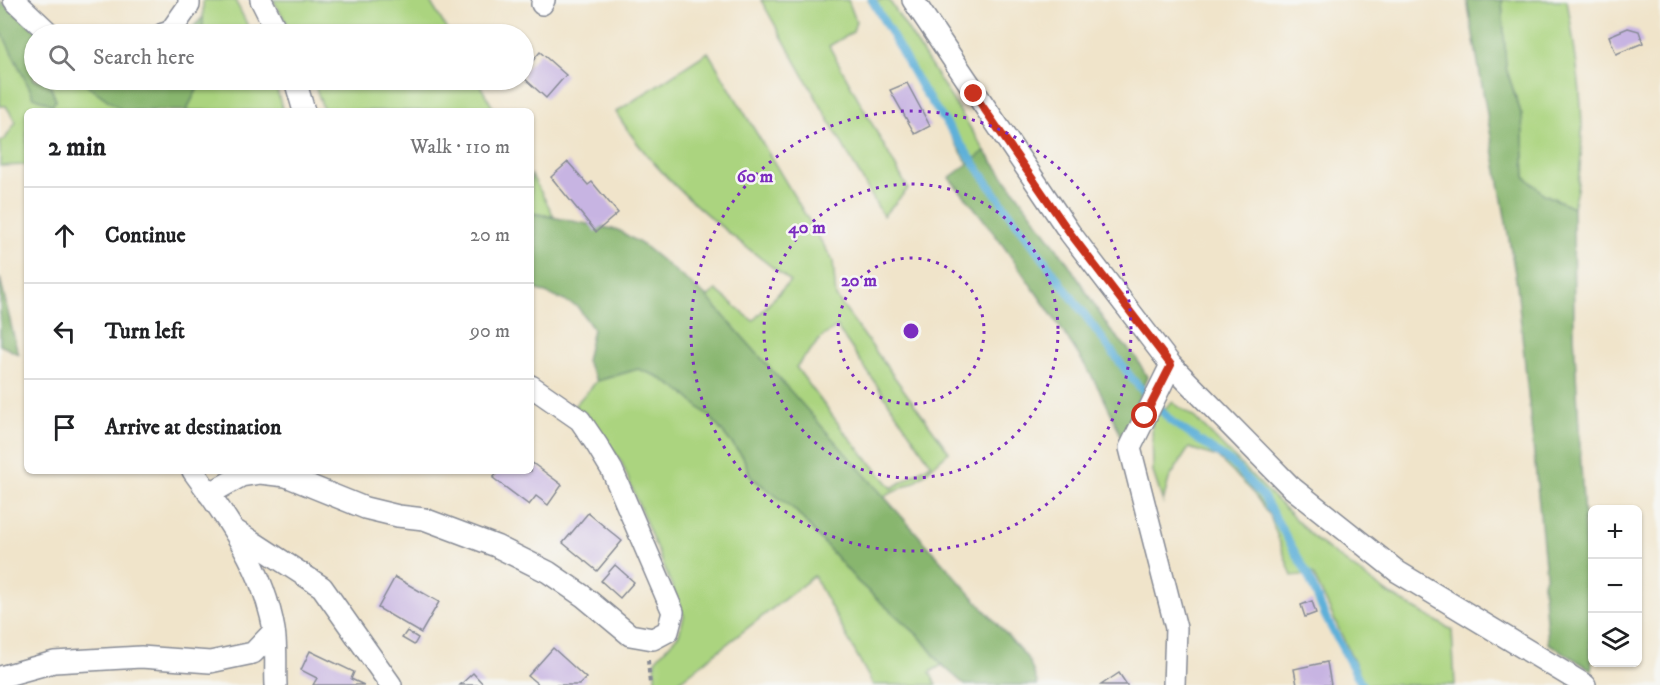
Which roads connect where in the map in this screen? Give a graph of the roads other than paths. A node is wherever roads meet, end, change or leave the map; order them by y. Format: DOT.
graph roads {
  1 [pos="14,0"];
  2 [pos="189,0"];
  3 [pos="261,0"];
  4 [pos="913,0"];
  5 [pos="39,24"];
  6 [pos="176,24"];
  7 [pos="273,24"];
  8 [pos="298,90"];
  9 [pos="303,108"];
  10 [pos="1171,365"];
  11 [pos="534,388"];
  12 [pos="195,474"];
  13 [pos="254,474"];
  14 [pos="269,474"];
  15 [pos="209,494"];
  16 [pos="233,529"];
  17 [pos="274,631"];
  18 [pos="0,677"];
  19 [pos="276,685"];
  20 [pos="391,685"];
  21 [pos="1174,685"];
  22 [pos="1585,685"];
  1 -- 5 [label="street"];
  2 -- 6 [label="street"];
  3 -- 7 [label="street"];
  4 -- 10 [label="street"];
  8 -- 9 [label="street"];
  10 -- 21 [label="street"];
  10 -- 22 [label="street"];
  11 -- 14 [label="street"];
  12 -- 15 [label="street"];
  13 -- 15 [label="street"];
  15 -- 16 [label="street"];
  16 -- 17 [label="street"];
  16 -- 20 [label="street"];
  17 -- 18 [label="street"];
  17 -- 19 [label="street"];
}
